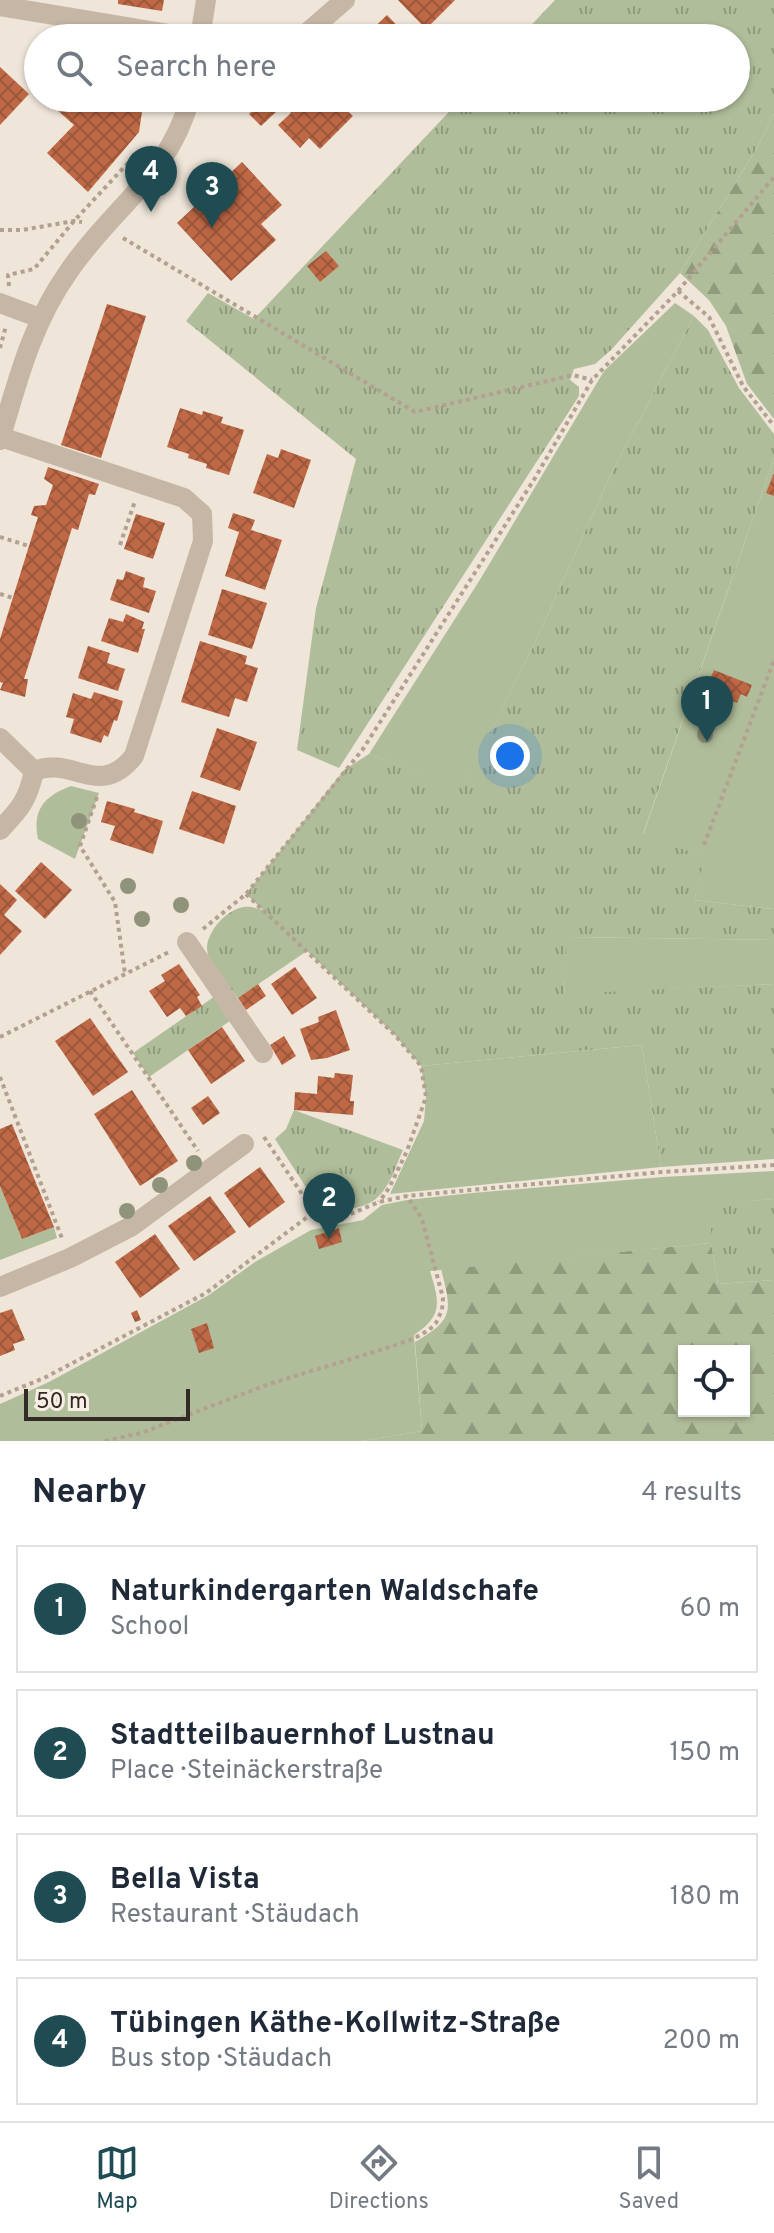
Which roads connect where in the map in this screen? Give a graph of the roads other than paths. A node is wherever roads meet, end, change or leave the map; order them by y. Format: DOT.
graph roads {
  1 [pos="206,0"];
  2 [pos="345,0"];
  3 [pos="0,6"];
  4 [pos="109,24"];
  5 [pos="202,24"];
  6 [pos="317,24"];
  7 [pos="185,112"];
  8 [pos="6,306"];
  9 [pos="40,318"];
  10 [pos="0,438"];
  11 [pos="0,738"];
  12 [pos="34,771"];
  13 [pos="0,830"];
  14 [pos="187,942"];
  15 [pos="263,1053"];
  16 [pos="244,1144"];
  17 [pos="0,1287"];
  1 -- 5 [label="street"];
  2 -- 6 [label="street"];
  3 -- 4 [label="street"];
  7 -- 9 [label="street"];
  8 -- 9 [label="street"];
  9 -- 10 [label="street"];
  10 -- 12 [label="street"];
  11 -- 12 [label="street"];
  12 -- 13 [label="street"];
  14 -- 15 [label="street"];
  16 -- 17 [label="street"];
}
